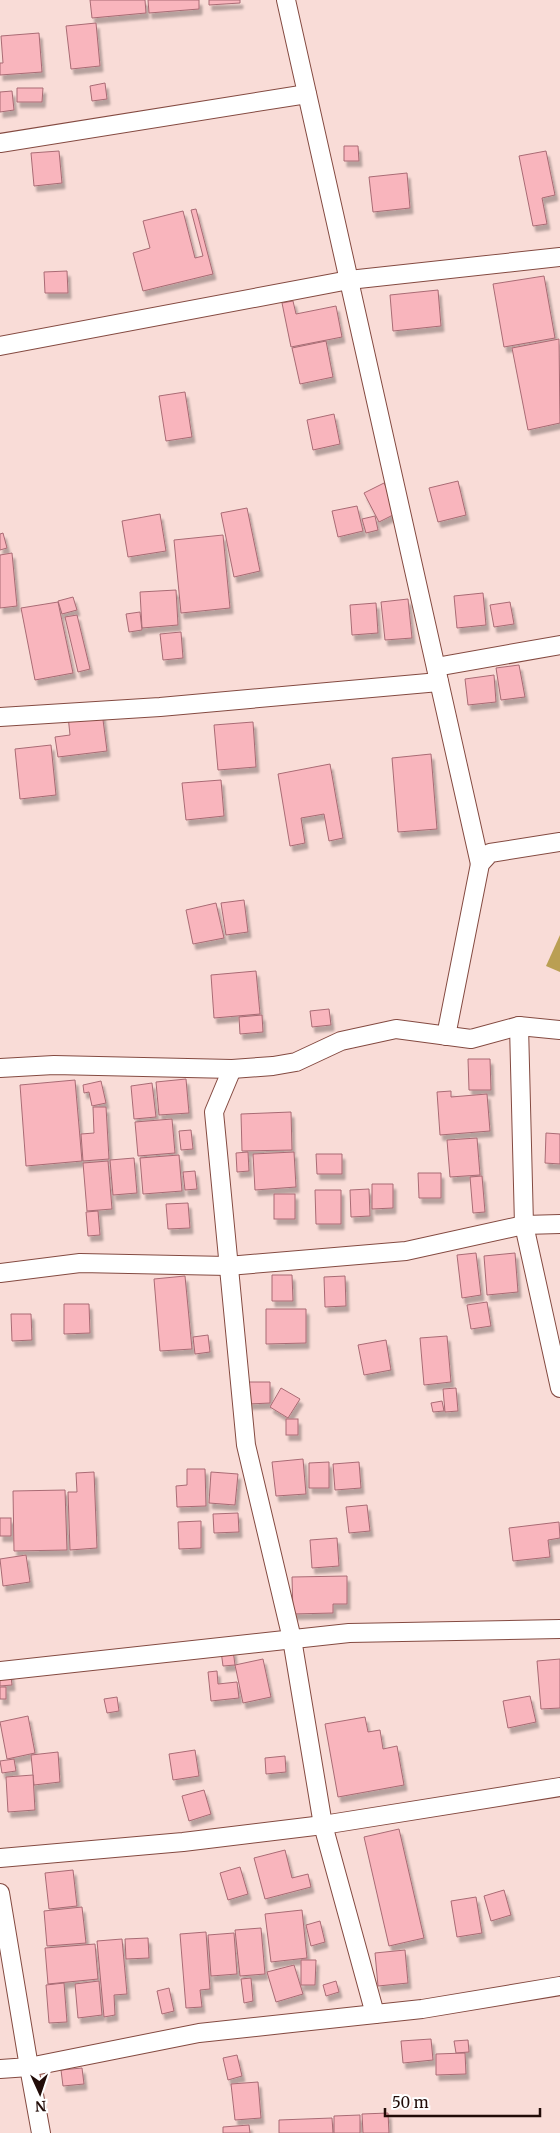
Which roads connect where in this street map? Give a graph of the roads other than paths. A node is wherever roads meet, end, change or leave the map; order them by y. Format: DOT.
graph roads {
  1 [pos="286,0"];
  2 [pos="307,94"];
  3 [pos="0,143"];
  4 [pos="560,257"];
  5 [pos="349,280"];
  6 [pos="0,346"];
  7 [pos="560,645"];
  8 [pos="437,675"];
  9 [pos="0,717"];
  10 [pos="560,842"];
  11 [pos="480,864"];
  12 [pos="518,1026"];
  13 [pos="560,1030"];
  14 [pos="446,1036"];
  15 [pos="0,1068"];
  16 [pos="232,1069"];
  17 [pos="560,1224"];
  18 [pos="524,1225"];
  19 [pos="228,1266"];
  20 [pos="0,1273"];
  21 [pos="560,1388"];
  22 [pos="560,1629"];
  23 [pos="292,1639"];
  24 [pos="0,1670"];
  25 [pos="560,1788"];
  26 [pos="323,1825"];
  27 [pos="0,1858"];
  28 [pos="0,1894"];
  29 [pos="560,1986"];
  30 [pos="375,2014"];
  31 [pos="29,2067"];
  32 [pos="0,2068"];
  33 [pos="41,2133"];
  1 -- 2 [label="street"];
  2 -- 3 [label="street"];
  2 -- 5 [label="street"];
  4 -- 5 [label="street"];
  5 -- 6 [label="street"];
  5 -- 8 [label="street"];
  7 -- 8 [label="street"];
  8 -- 9 [label="street"];
  8 -- 11 [label="street"];
  10 -- 11 [label="street"];
  11 -- 14 [label="street"];
  12 -- 13 [label="street"];
  12 -- 14 [label="street"];
  12 -- 18 [label="street"];
  14 -- 16 [label="street"];
  15 -- 16 [label="street"];
  16 -- 19 [label="street"];
  17 -- 18 [label="street"];
  18 -- 19 [label="street"];
  18 -- 21 [label="street"];
  19 -- 20 [label="street"];
  19 -- 23 [label="street"];
  22 -- 23 [label="street"];
  23 -- 24 [label="street"];
  23 -- 26 [label="street"];
  25 -- 26 [label="street"];
  26 -- 27 [label="street"];
  26 -- 30 [label="street"];
  28 -- 31 [label="street"];
  29 -- 30 [label="street"];
  30 -- 31 [label="street"];
  31 -- 32 [label="street"];
  31 -- 33 [label="street"];
}
